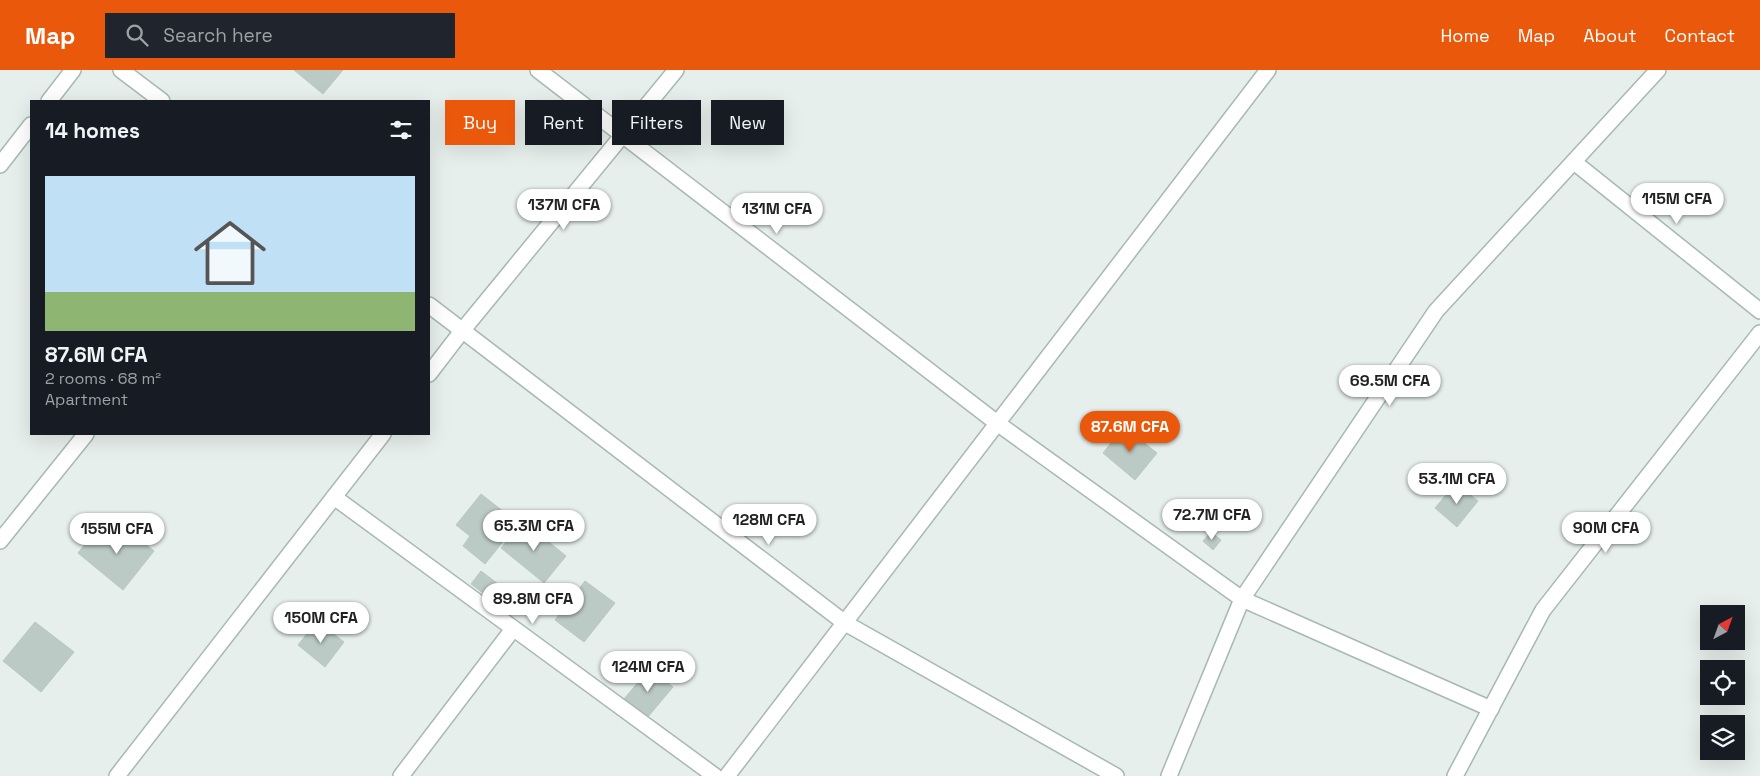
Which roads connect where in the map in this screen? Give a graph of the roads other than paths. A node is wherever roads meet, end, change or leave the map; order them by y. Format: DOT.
graph roads {
  1 [pos="73,70"];
  2 [pos="121,70"];
  3 [pos="538,70"];
  4 [pos="676,70"];
  5 [pos="1268,70"];
  6 [pos="1658,70"];
  7 [pos="50,100"];
  8 [pos="161,100"];
  9 [pos="652,100"];
  10 [pos="30,126"];
  11 [pos="612,127"];
  12 [pos="615,145"];
  13 [pos="636,145"];
  14 [pos="1574,162"];
  15 [pos="0,165"];
  16 [pos="430,306"];
  17 [pos="1760,311"];
  18 [pos="462,331"];
  19 [pos="1760,334"];
  20 [pos="430,373"];
  21 [pos="997,423"];
  22 [pos="85,435"];
  23 [pos="382,435"];
  24 [pos="334,497"];
  25 [pos="0,541"];
  26 [pos="1242,599"];
  27 [pos="845,623"];
  28 [pos="514,629"];
  29 [pos="1491,709"];
  30 [pos="117,776"];
  31 [pos="401,776"];
  32 [pos="715,776"];
  33 [pos="727,776"];
  34 [pos="1116,776"];
  35 [pos="1169,776"];
  36 [pos="1455,776"];
  1 -- 7 [label="street"];
  2 -- 8 [label="street"];
  3 -- 11 [label="street"];
  4 -- 9 [label="street"];
  5 -- 21 [label="street"];
  6 -- 14 [label="street"];
  10 -- 15 [label="street"];
  12 -- 18 [label="street"];
  13 -- 21 [label="street"];
  14 -- 17 [label="street"];
  14 -- 26 [label="street"];
  16 -- 18 [label="street"];
  18 -- 20 [label="street"];
  18 -- 27 [label="street"];
  19 -- 29 [label="street"];
  21 -- 26 [label="street"];
  21 -- 27 [label="street"];
  22 -- 25 [label="street"];
  23 -- 24 [label="street"];
  24 -- 28 [label="street"];
  24 -- 30 [label="street"];
  26 -- 29 [label="street"];
  26 -- 35 [label="street"];
  27 -- 33 [label="street"];
  27 -- 34 [label="street"];
  28 -- 31 [label="street"];
  28 -- 32 [label="street"];
  29 -- 36 [label="street"];
}
